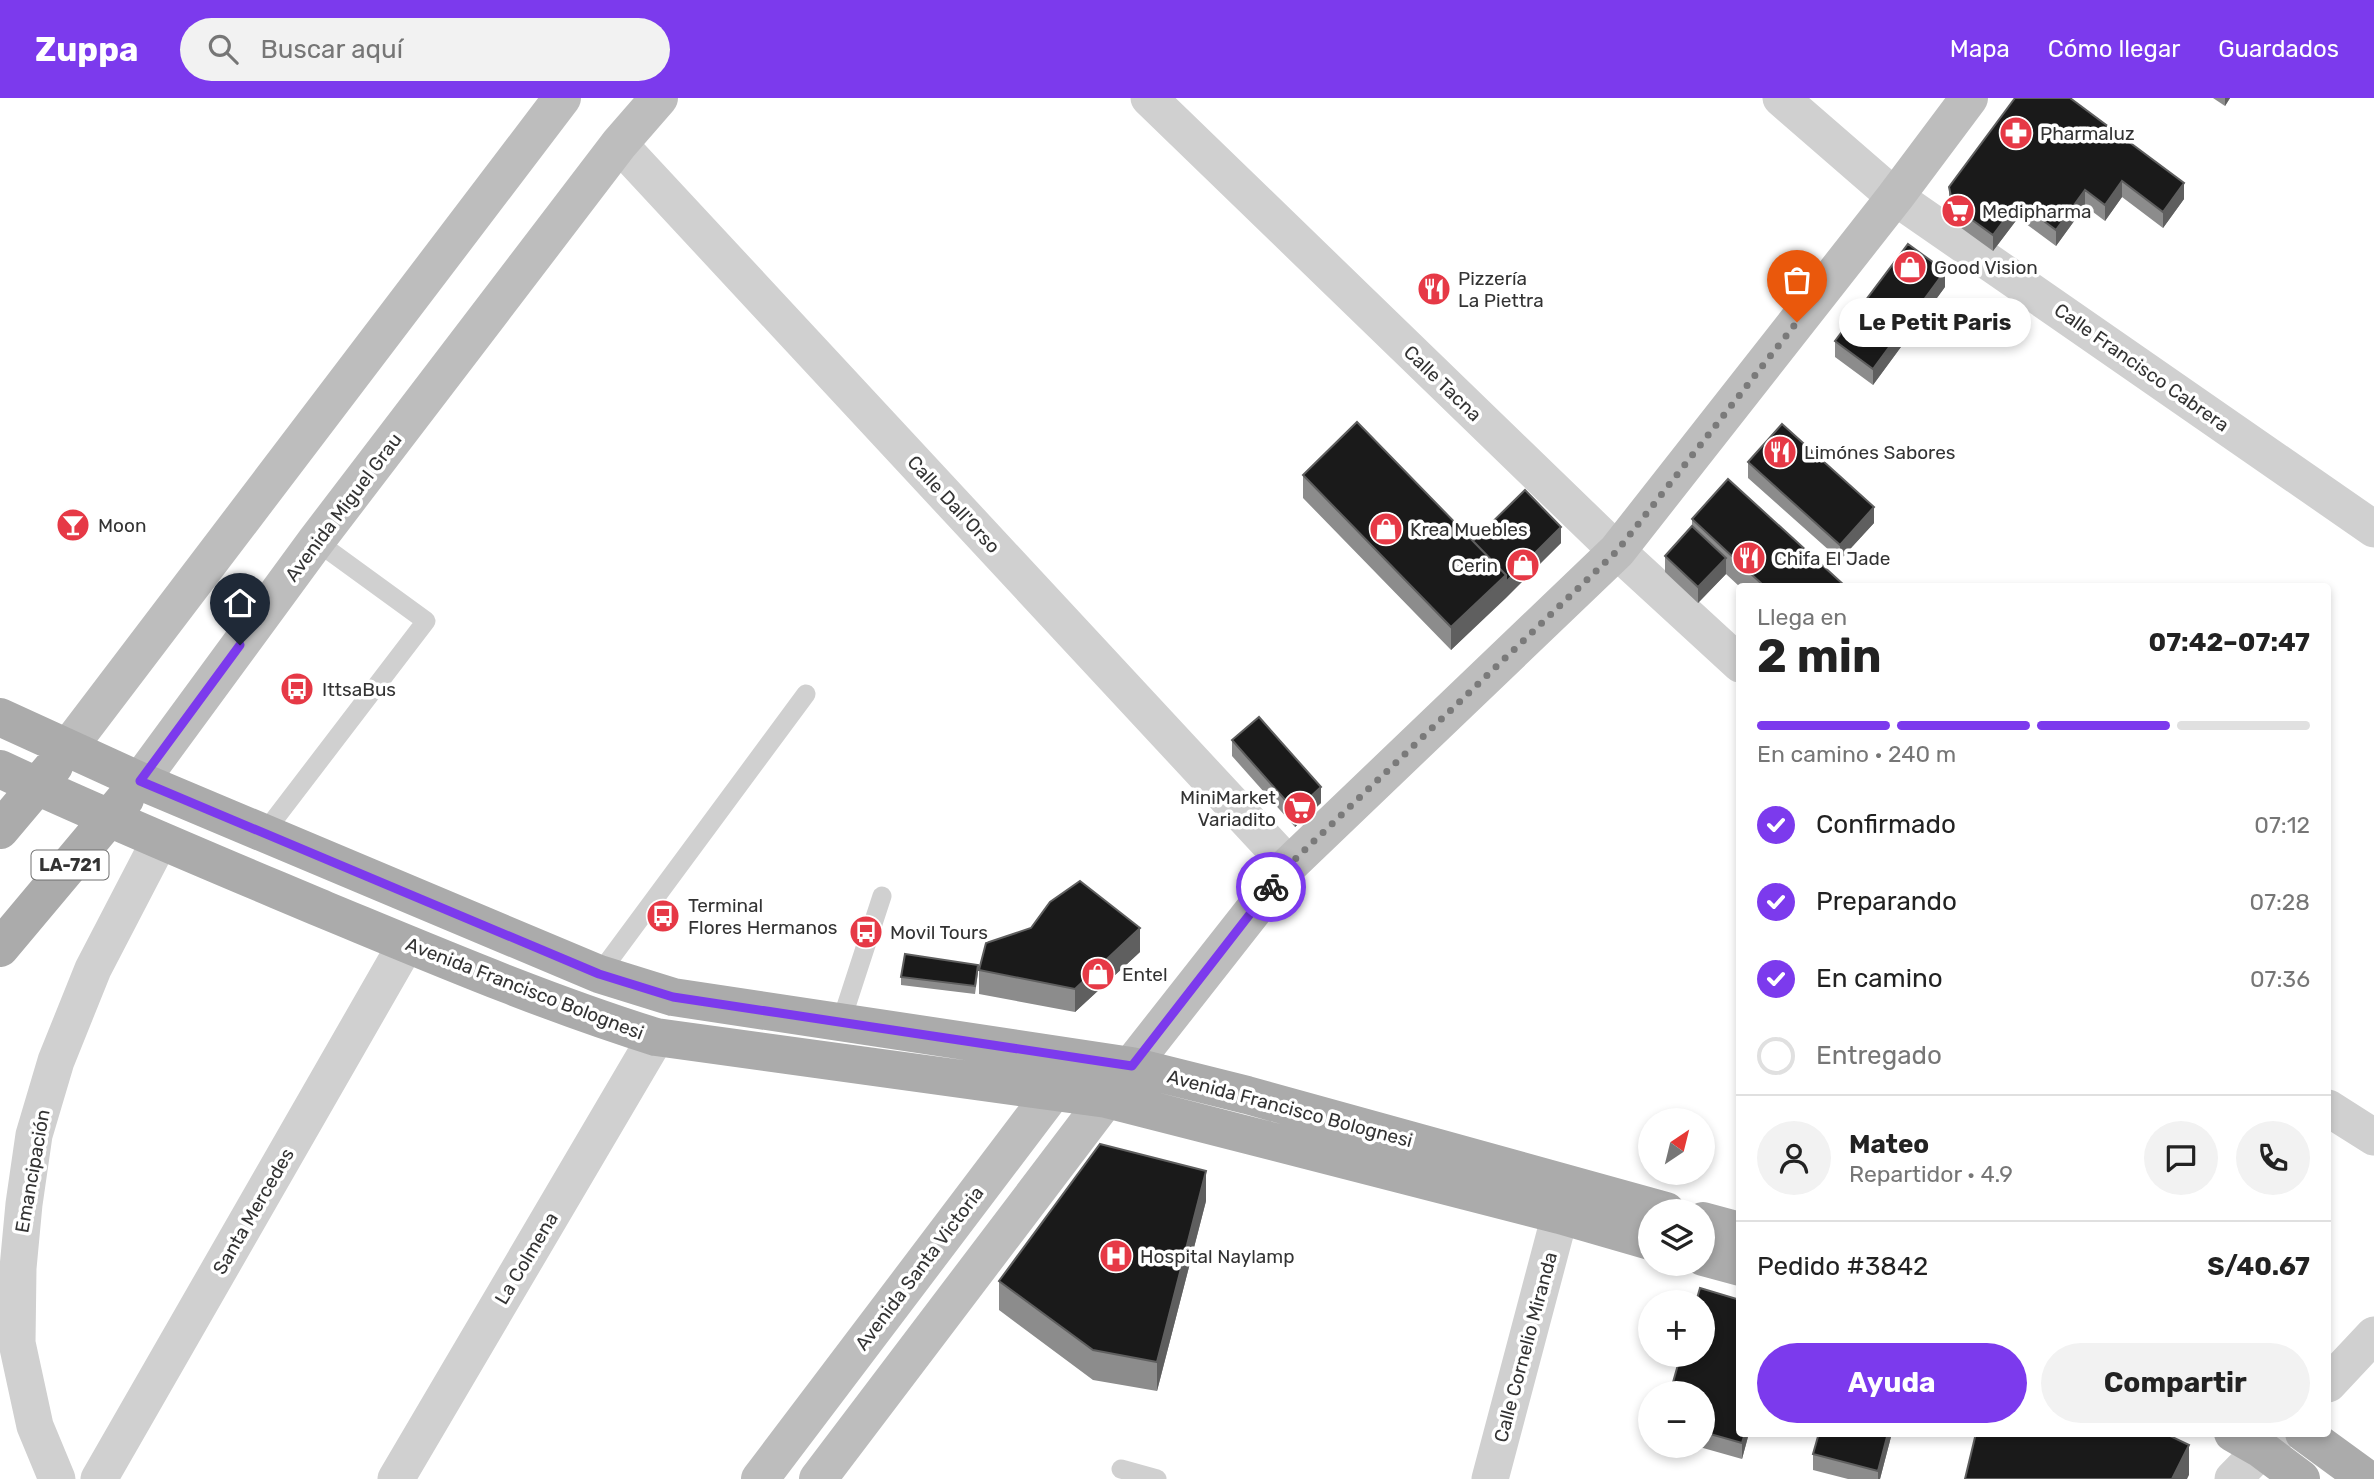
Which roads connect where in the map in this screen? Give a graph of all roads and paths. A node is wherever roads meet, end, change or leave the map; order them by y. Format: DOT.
graph roads {
  1 [pos="562,98"];
  2 [pos="659,98"];
  3 [pos="1149,98"];
  4 [pos="1781,98"];
  5 [pos="1969,98"];
  6 [pos="620,144"];
  7 [pos="1895,197"];
  8 [pos="2374,529"];
  9 [pos="316,541"];
  10 [pos="1617,551"];
  11 [pos="1736,660"];
  12 [pos="806,694"];
  13 [pos="0,717"];
  14 [pos="68,748"];
  15 [pos="0,769"];
  16 [pos="140,781"];
  17 [pos="37,786"];
  18 [pos="110,818"];
  19 [pos="0,830"];
  20 [pos="264,833"];
  21 [pos="160,840"];
  22 [pos="1289,865"];
  23 [pos="882,896"];
  24 [pos="406,944"];
  25 [pos="0,948"];
  26 [pos="599,974"];
  27 [pos="841,1023"];
  28 [pos="656,1037"];
  29 [pos="1079,1058"];
  30 [pos="828,1061"];
  31 [pos="1132,1066"];
  32 [pos="1051,1093"];
  33 [pos="1107,1099"];
  34 [pos="2331,1110"];
  35 [pos="2374,1137"];
  36 [pos="1638,1203"];
  37 [pos="1560,1215"];
  38 [pos="1715,1224"];
  39 [pos="1736,1230"];
  40 [pos="1638,1238"];
  41 [pos="1715,1260"];
  42 [pos="1736,1266"];
  43 [pos="2374,1335"];
  44 [pos="2331,1381"];
  45 [pos="2309,1437"];
  46 [pos="2258,1439"];
  47 [pos="1121,1469"];
  48 [pos="57,1479"];
  49 [pos="99,1479"];
  50 [pos="396,1479"];
  51 [pos="760,1479"];
  52 [pos="818,1479"];
  53 [pos="1157,1479"];
  54 [pos="1490,1479"];
  55 [pos="2233,1479"];
  56 [pos="2301,1479"];
  57 [pos="2367,1479"];
  1 -- 14 [label="main road"];
  2 -- 6 [label="main road, Avenida Miguel Grau"];
  3 -- 10 [label="street, Calle Tacna"];
  4 -- 7 [label="street, Calle Francisco Cabrera"];
  5 -- 7 [label="main road"];
  6 -- 9 [label="main road, Avenida Miguel Grau"];
  6 -- 22 [label="street, Calle Dall'Orso"];
  7 -- 8 [label="street, Calle Francisco Cabrera"];
  7 -- 10 [label="main road"];
  9 -- 16 [label="main road, Avenida Miguel Grau"];
  9 -- 20 [label="lane"];
  10 -- 11 [label="street, Calle Tacna"];
  10 -- 22 [label="main road"];
  12 -- 26 [label="lane"];
  13 -- 14 [label="main road, Avenida Francisco Bolognesi"];
  14 -- 16 [label="main road, Avenida Francisco Bolognesi"];
  14 -- 17 [label="main road"];
  15 -- 17 [label="main road, Avenida Francisco Bolognesi"];
  16 -- 18 [label="main road, Avenida Miguel Grau / LA-721"];
  16 -- 20 [label="main road, Avenida Francisco Bolognesi"];
  17 -- 18 [label="main road, Avenida Francisco Bolognesi"];
  17 -- 19 [label="main road"];
  18 -- 21 [label="main road, Avenida Francisco Bolognesi"];
  18 -- 25 [label="main road, Avenida Miguel Grau / LA-721"];
  20 -- 26 [label="main road, Avenida Francisco Bolognesi"];
  21 -- 24 [label="main road, Avenida Francisco Bolognesi"];
  21 -- 48 [label="street, Emancipación"];
  22 -- 31 [label="main road"];
  23 -- 27 [label="lane"];
  24 -- 28 [label="main road, Avenida Francisco Bolognesi"];
  24 -- 49 [label="street, Santa Mercedes"];
  26 -- 27 [label="main road, Avenida Francisco Bolognesi"];
  27 -- 29 [label="main road, Avenida Francisco Bolognesi"];
  27 -- 30 [label="lane"];
  28 -- 30 [label="main road, Avenida Francisco Bolognesi"];
  28 -- 50 [label="street, La Colmena"];
  29 -- 31 [label="main road, Avenida Francisco Bolognesi"];
  29 -- 32 [label="main road, Avenida Santa Victoria"];
  30 -- 32 [label="main road, Avenida Francisco Bolognesi"];
  31 -- 33 [label="main road"];
  31 -- 36 [label="main road, Avenida Francisco Bolognesi"];
  32 -- 33 [label="main road, Avenida Francisco Bolognesi"];
  32 -- 51 [label="main road, Avenida Santa Victoria"];
  33 -- 37 [label="main road, Avenida Francisco Bolognesi"];
  33 -- 52 [label="main road"];
  34 -- 35 [label="street"];
  37 -- 40 [label="main road, Avenida Francisco Bolognesi"];
  37 -- 54 [label="street, Calle Cornelio Miranda"];
  38 -- 39 [label="main road"];
  41 -- 42 [label="main road"];
  43 -- 44 [label="street"];
  45 -- 57 [label="main road"];
  46 -- 55 [label="street"];
  46 -- 56 [label="main road"];
  47 -- 53 [label="lane"];
}
